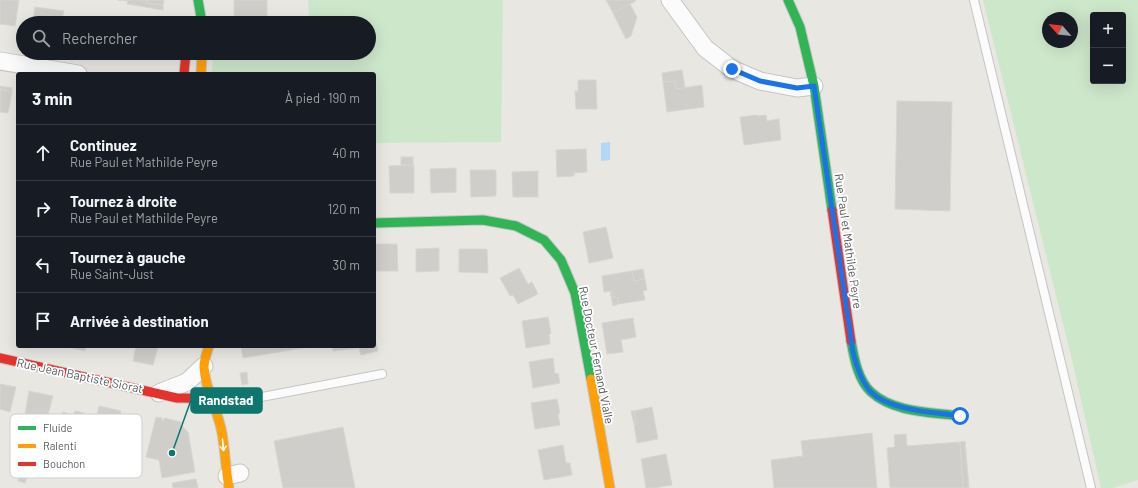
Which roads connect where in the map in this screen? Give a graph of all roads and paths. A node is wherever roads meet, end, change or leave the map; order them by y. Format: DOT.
graph roads {
  1 [pos="670,0"];
  2 [pos="788,0"];
  3 [pos="974,0"];
  4 [pos="198,3"];
  5 [pos="193,16"];
  6 [pos="203,16"];
  7 [pos="185,60"];
  8 [pos="202,60"];
  9 [pos="0,61"];
  10 [pos="66,72"];
  11 [pos="183,72"];
  12 [pos="201,72"];
  13 [pos="814,86"];
  14 [pos="376,223"];
  15 [pos="208,348"];
  16 [pos="0,358"];
  17 [pos="204,366"];
  18 [pos="382,374"];
  19 [pos="160,393"];
  20 [pos="228,400"];
  21 [pos="214,407"];
  22 [pos="231,414"];
  23 [pos="960,416"];
  24 [pos="236,477"];
  25 [pos="610,488"];
  26 [pos="1091,488"];
  1 -- 13 [label="street"];
  2 -- 13 [label="street, Rue Paul et Mathilde Peyre"];
  3 -- 26 [label="lane"];
  4 -- 5 [label="street"];
  4 -- 6 [label="street"];
  7 -- 11 [label="street"];
  8 -- 12 [label="street"];
  9 -- 10 [label="street"];
  13 -- 23 [label="street, Rue Paul et Mathilde Peyre"];
  14 -- 25 [label="street, Rue Docteur Fernand Vialle"];
  15 -- 17 [label="street"];
  16 -- 19 [label="street, Rue Jean Baptiste Siorat"];
  17 -- 19 [label="street, Rue Jean Baptiste Siorat"];
  17 -- 21 [label="street"];
  18 -- 20 [label="lane"];
  19 -- 21 [label="street, Rue Jean Baptiste Siorat"];
  20 -- 21 [label="lane"];
  20 -- 22 [label="street"];
  21 -- 24 [label="street, one-way"];
}
